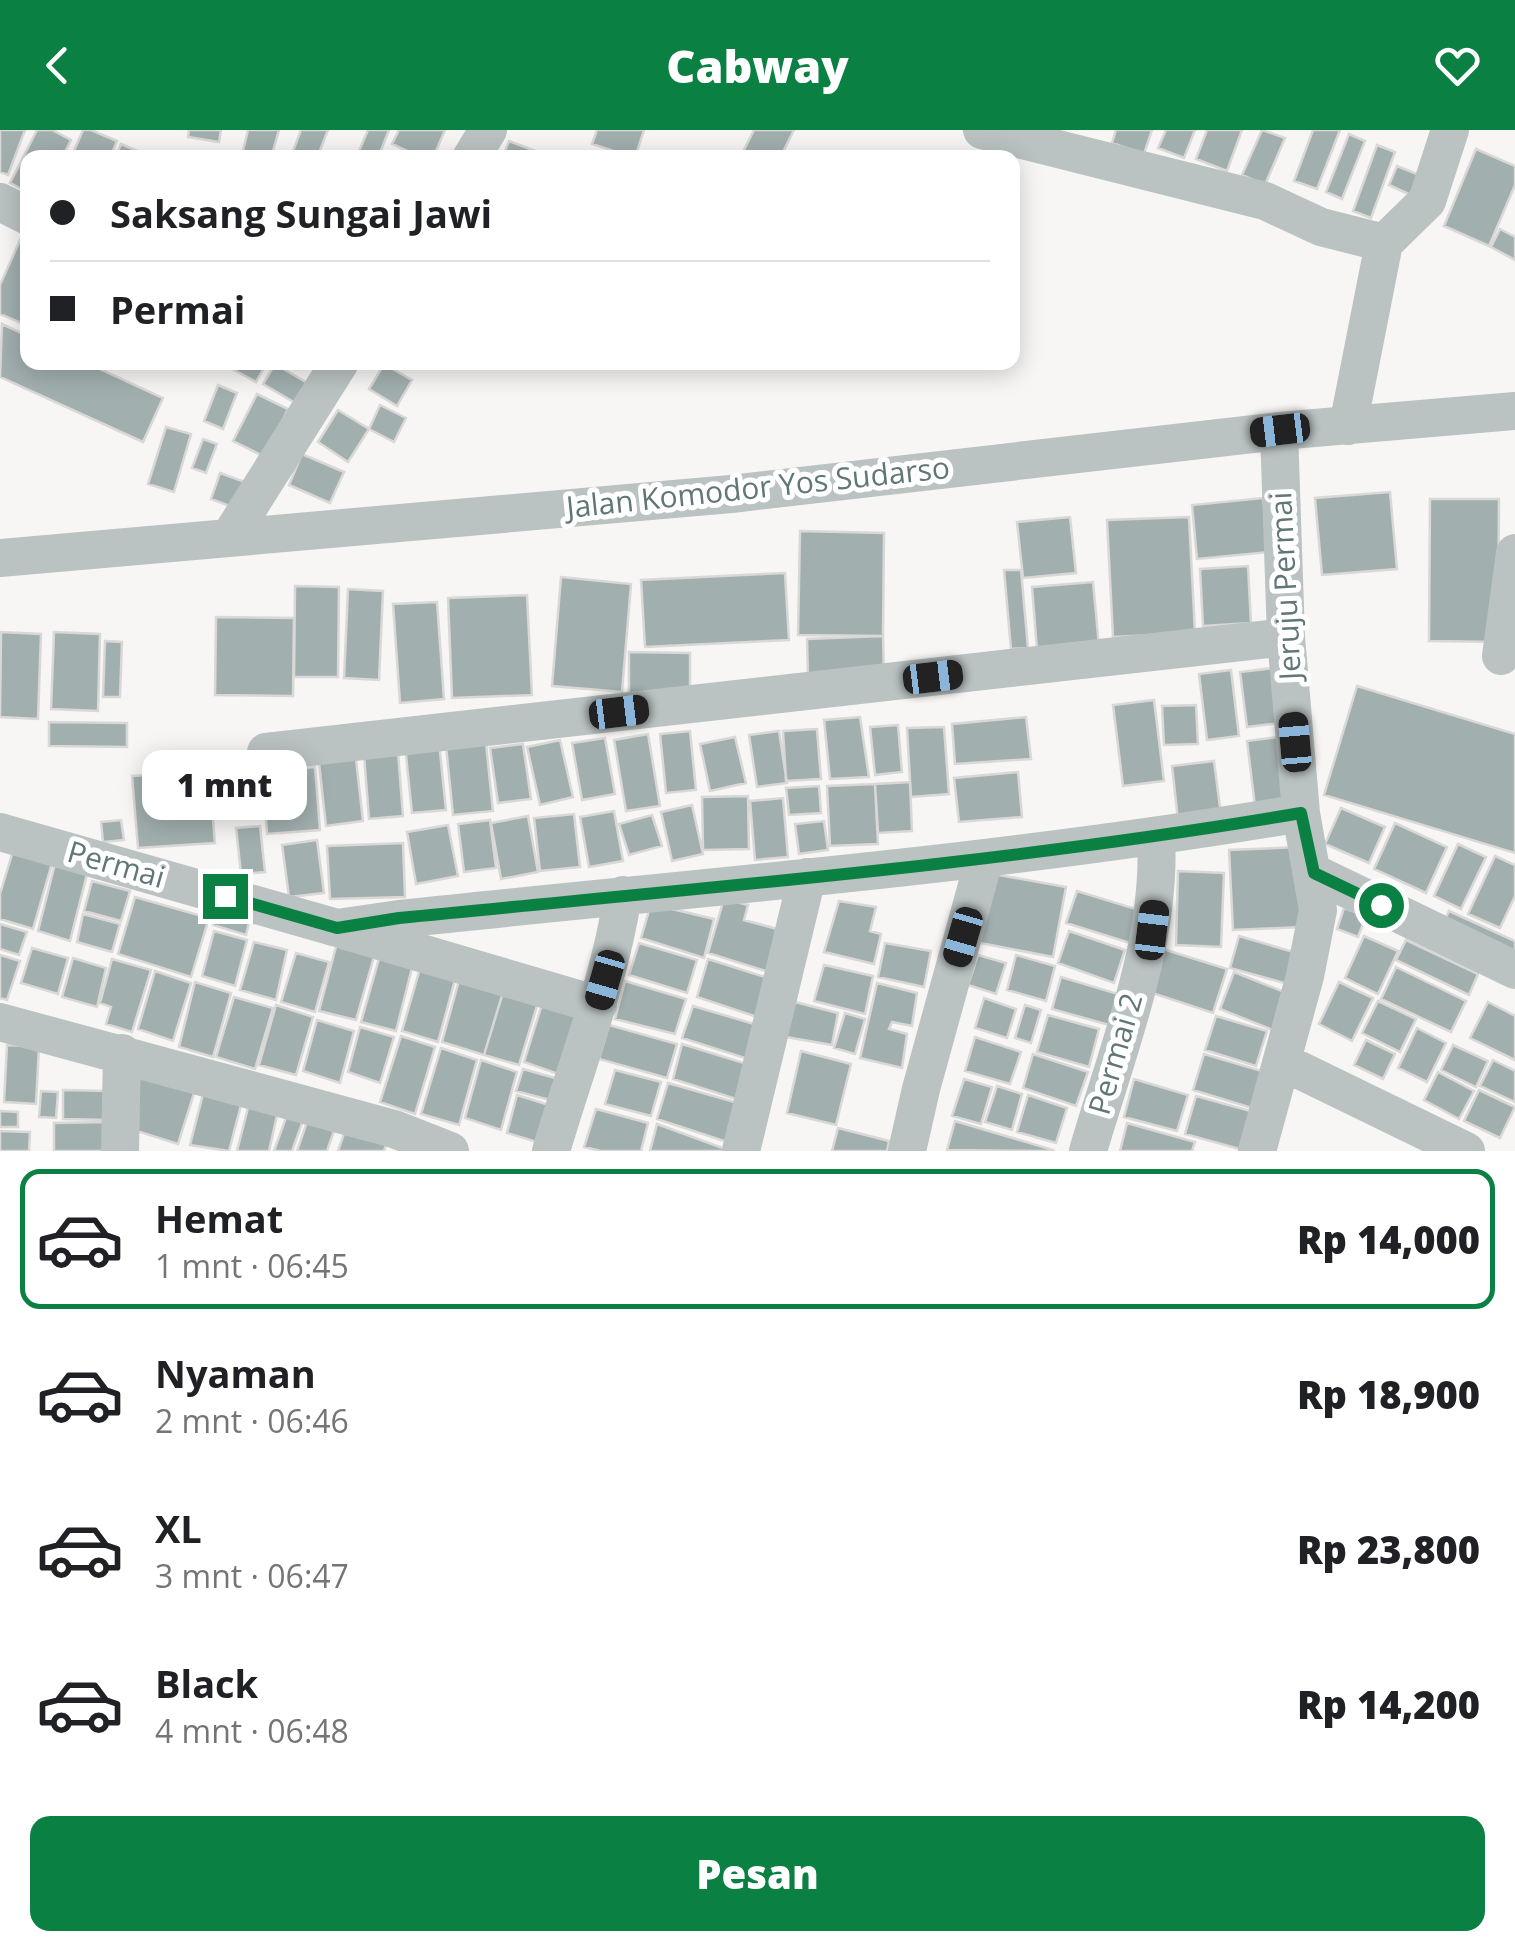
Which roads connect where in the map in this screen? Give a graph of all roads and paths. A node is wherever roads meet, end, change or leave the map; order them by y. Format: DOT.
graph roads {
  1 [pos="982,130"];
  2 [pos="1450,130"];
  3 [pos="1384,243"];
  4 [pos="329,370"];
  5 [pos="1515,411"];
  6 [pos="1348,426"];
  7 [pos="1280,430"];
  8 [pos="231,536"];
  9 [pos="1515,552"];
  10 [pos="0,558"];
  11 [pos="1286,637"];
  12 [pos="1501,656"];
  13 [pos="266,752"];
  14 [pos="1301,813"];
  15 [pos="0,832"];
  16 [pos="1156,838"];
  17 [pos="984,860"];
  18 [pos="1314,873"];
  19 [pos="807,877"];
  20 [pos="623,895"];
  21 [pos="337,928"];
  22 [pos="1515,970"];
  23 [pos="598,1005"];
  24 [pos="0,1022"];
  25 [pos="122,1053"];
  26 [pos="1282,1062"];
  27 [pos="120,1151"];
  28 [pos="450,1151"];
  29 [pos="551,1151"];
  30 [pos="741,1151"];
  31 [pos="906,1151"];
  32 [pos="1088,1151"];
  33 [pos="1257,1151"];
  34 [pos="1466,1151"];
  1 -- 3 [label="street"];
  2 -- 3 [label="street"];
  3 -- 6 [label="street"];
  4 -- 8 [label="street"];
  5 -- 6 [label="street, Jalan Komodor Yos Sudarso"];
  6 -- 7 [label="street, Jalan Komodor Yos Sudarso"];
  7 -- 8 [label="street, Jalan Komodor Yos Sudarso"];
  7 -- 11 [label="street, Jeruju Permai"];
  8 -- 10 [label="street, Jalan Komodor Yos Sudarso"];
  9 -- 12 [label="street"];
  11 -- 13 [label="street"];
  11 -- 14 [label="street, Jeruju Permai"];
  14 -- 16 [label="street, Permai"];
  14 -- 18 [label="street, Jeruju Permai"];
  15 -- 21 [label="street, Permai"];
  16 -- 17 [label="street, Permai"];
  16 -- 32 [label="street, Permai 2"];
  17 -- 19 [label="street, Permai"];
  17 -- 31 [label="street"];
  18 -- 22 [label="street"];
  18 -- 26 [label="street, Jeruju Permai"];
  19 -- 20 [label="street, Permai"];
  19 -- 30 [label="street"];
  20 -- 21 [label="street, Permai"];
  20 -- 23 [label="street"];
  21 -- 23 [label="street"];
  23 -- 29 [label="street"];
  24 -- 25 [label="street"];
  25 -- 27 [label="street"];
  25 -- 28 [label="street"];
  26 -- 33 [label="street, Jeruju Permai"];
  26 -- 34 [label="street"];
}
